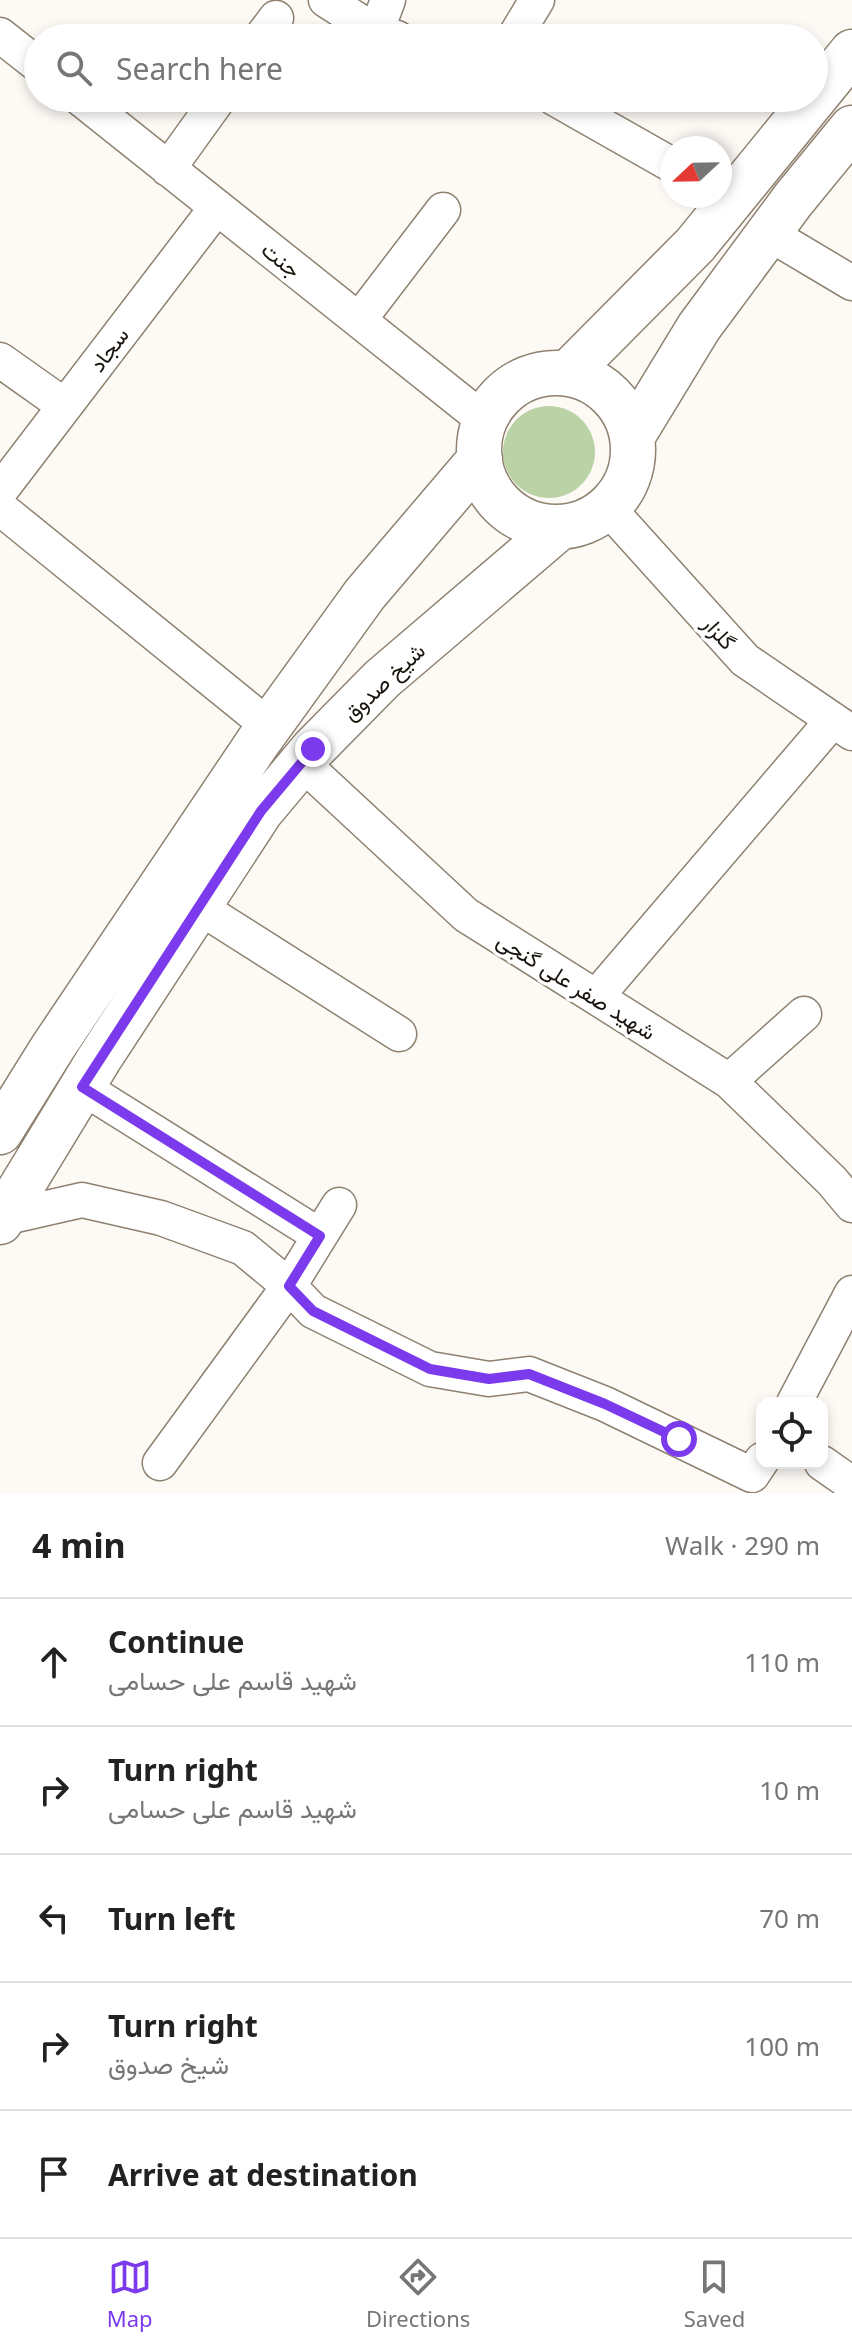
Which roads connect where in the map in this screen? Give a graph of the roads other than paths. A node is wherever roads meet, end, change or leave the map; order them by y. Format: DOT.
graph roads {
  1 [pos="326,0"];
  2 [pos="388,0"];
  3 [pos="537,0"];
  4 [pos="368,24"];
  5 [pos="387,24"];
  6 [pos="522,24"];
  7 [pos="0,35"];
  8 [pos="852,52"];
  9 [pos="24,54"];
  10 [pos="828,79"];
  11 [pos="97,112"];
  12 [pos="209,112"];
  13 [pos="579,112"];
  14 [pos="799,112"];
  15 [pos="852,128"];
  16 [pos="660,158"];
  17 [pos="168,169"];
  18 [pos="732,188"];
  19 [pos="217,207"];
  20 [pos="718,208"];
  21 [pos="443,210"];
  22 [pos="768,233"];
  23 [pos="852,283"];
  24 [pos="359,320"];
  25 [pos="0,360"];
  26 [pos="568,373"];
  27 [pos="65,406"];
  28 [pos="632,437"];
  29 [pos="482,440"];
  30 [pos="0,491"];
  31 [pos="0,508"];
  32 [pos="608,508"];
  33 [pos="560,527"];
  34 [pos="270,727"];
  35 [pos="842,727"];
  36 [pos="301,762"];
  37 [pos="199,907"];
  38 [pos="596,997"];
  39 [pos="804,1014"];
  40 [pos="399,1034"];
  41 [pos="729,1081"];
  42 [pos="82,1087"];
  43 [pos="2,1125"];
  44 [pos="339,1205"];
  45 [pos="852,1205"];
  46 [pos="1,1220"];
  47 [pos="320,1236"];
  48 [pos="289,1286"];
  49 [pos="852,1293"];
  50 [pos="797,1397"];
  51 [pos="160,1463"];
  52 [pos="828,1467"];
  53 [pos="756,1469"];
  54 [pos="852,1484"];
  1 -- 4 [label="street"];
  2 -- 5 [label="street"];
  3 -- 6 [label="street"];
  7 -- 9 [label="street"];
  8 -- 10 [label="main road"];
  11 -- 17 [label="street, جنت"];
  12 -- 17 [label="street"];
  13 -- 16 [label="street"];
  14 -- 18 [label="main road"];
  15 -- 22 [label="main road"];
  17 -- 19 [label="street, جنت"];
  19 -- 24 [label="street, جنت"];
  19 -- 27 [label="street, سجاد"];
  20 -- 26 [label="main road"];
  21 -- 24 [label="street"];
  22 -- 23 [label="street"];
  22 -- 28 [label="main road"];
  24 -- 29 [label="street, جنت"];
  25 -- 27 [label="street"];
  26 -- 28 [label="main road"];
  26 -- 29 [label="main road"];
  27 -- 30 [label="street, سجاد"];
  28 -- 32 [label="main road"];
  29 -- 33 [label="main road"];
  29 -- 34 [label="main road"];
  31 -- 34 [label="street"];
  32 -- 33 [label="main road"];
  32 -- 35 [label="street, گلزار"];
  33 -- 36 [label="main road, شیخ صدوق"];
  34 -- 43 [label="main road"];
  35 -- 38 [label="street"];
  36 -- 37 [label="main road, شیخ صدوق"];
  36 -- 38 [label="street, شهید صفر علی گنجی"];
  37 -- 40 [label="street"];
  37 -- 42 [label="main road, شیخ صدوق"];
  38 -- 41 [label="street, شهید صفر علی گنجی"];
  39 -- 41 [label="street"];
  41 -- 45 [label="street, شهید صفر علی گنجی"];
  42 -- 46 [label="main road, شیخ صدوق"];
  42 -- 47 [label="street"];
  44 -- 47 [label="street"];
  46 -- 48 [label="street"];
  47 -- 48 [label="street"];
  48 -- 51 [label="street"];
  48 -- 53 [label="street"];
  49 -- 50 [label="street"];
  52 -- 54 [label="street"];
}
